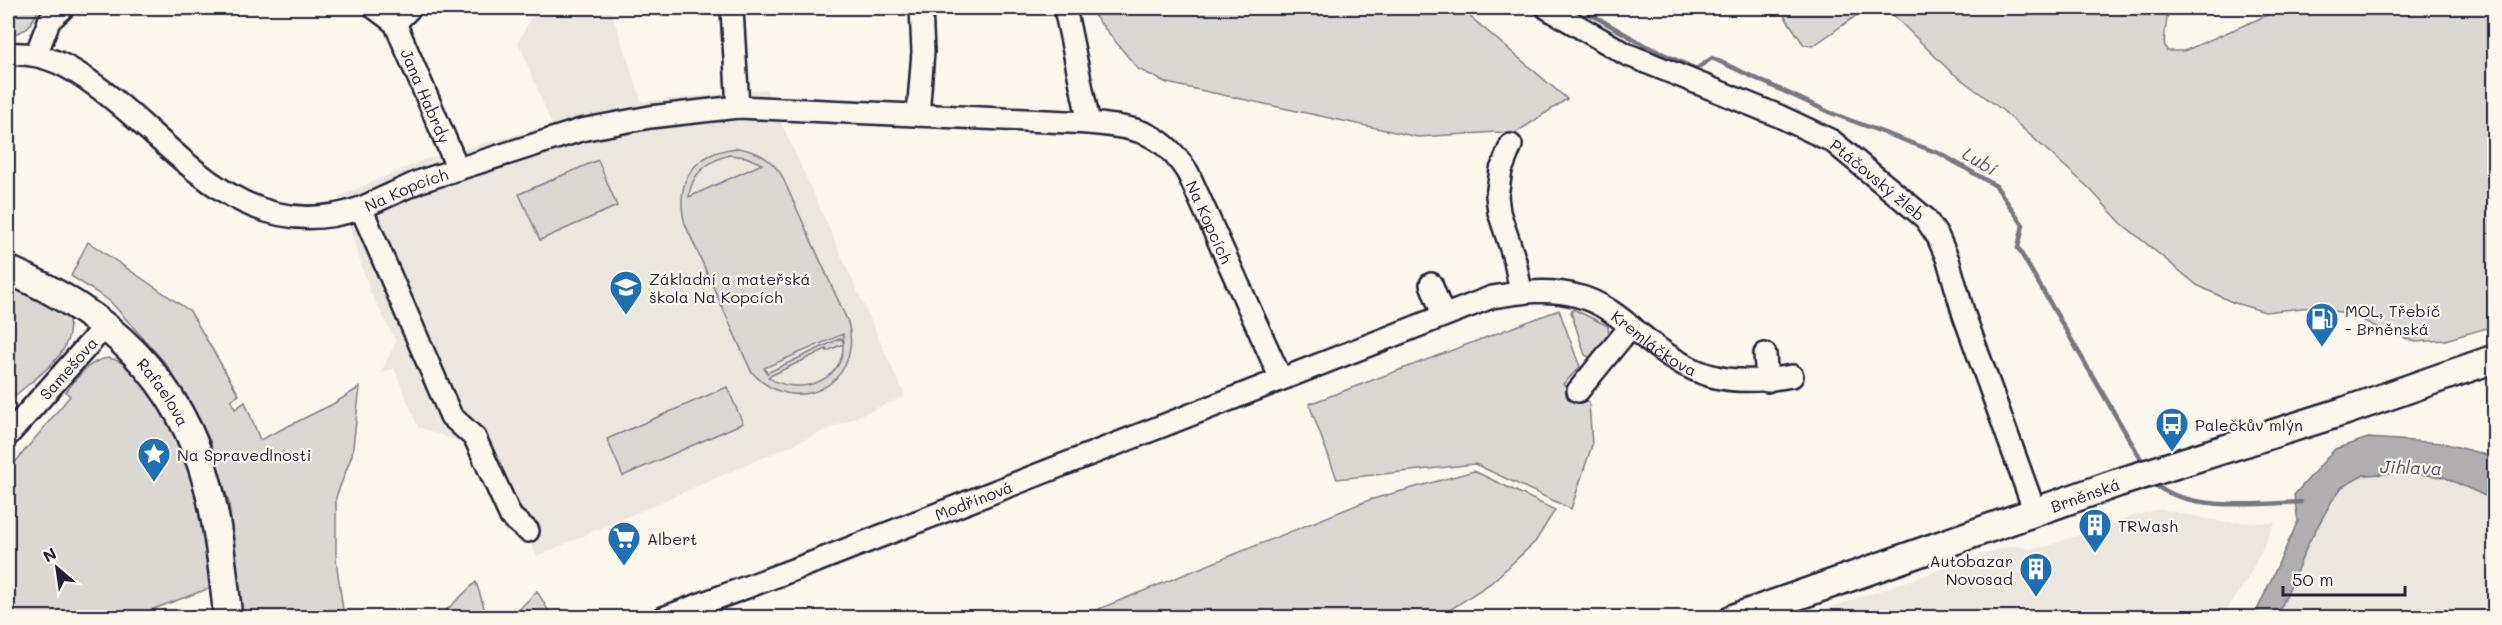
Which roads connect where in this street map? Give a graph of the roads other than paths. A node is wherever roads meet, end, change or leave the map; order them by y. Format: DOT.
graph roads {
  1 [pos="63,8"];
  2 [pos="375,8"];
  3 [pos="410,8"];
  4 [pos="921,8"];
  5 [pos="1065,8"];
  6 [pos="1547,8"];
  7 [pos="732,10"];
  8 [pos="395,23"];
  9 [pos="8,54"];
  10 [pos="36,55"];
  11 [pos="738,107"];
  12 [pos="918,115"];
  13 [pos="1089,123"];
  14 [pos="1511,145"];
  15 [pos="458,169"];
  16 [pos="361,208"];
  17 [pos="8,270"];
  18 [pos="1431,284"];
  19 [pos="1521,292"];
  20 [pos="1443,315"];
  21 [pos="105,326"];
  22 [pos="1631,326"];
  23 [pos="1765,354"];
  24 [pos="2494,359"];
  25 [pos="1792,376"];
  26 [pos="1281,379"];
  27 [pos="1767,381"];
  28 [pos="1578,391"];
  29 [pos="8,435"];
  30 [pos="2035,512"];
  31 [pos="528,531"];
  32 [pos="228,618"];
  33 [pos="663,618"];
  34 [pos="1734,618"];
  1 -- 10 [label="street"];
  2 -- 8 [label="street, Jana Habrdy"];
  3 -- 8 [label="street"];
  4 -- 12 [label="street"];
  5 -- 13 [label="street"];
  6 -- 30 [label="street, Ptáčovský žleb"];
  7 -- 11 [label="street"];
  8 -- 15 [label="street, Jana Habrdy"];
  9 -- 10 [label="street"];
  10 -- 16 [label="street"];
  11 -- 12 [label="street, Na Kopcích"];
  11 -- 15 [label="street, Na Kopcích"];
  12 -- 13 [label="street, Na Kopcích"];
  13 -- 26 [label="street, Na Kopcích"];
  14 -- 19 [label="street"];
  15 -- 16 [label="street, Na Kopcích"];
  16 -- 31 [label="street, Na Kopcích"];
  17 -- 21 [label="main road, Rafaelova"];
  18 -- 20 [label="street"];
  19 -- 20 [label="street, Kremláčkova"];
  19 -- 22 [label="street, Kremláčkova"];
  20 -- 26 [label="street, Kremláčkova"];
  21 -- 29 [label="street, Samešova"];
  21 -- 32 [label="main road, Rafaelova"];
  22 -- 27 [label="street, Kremláčkova"];
  22 -- 28 [label="street"];
  23 -- 27 [label="street"];
  24 -- 30 [label="main road, Brněnská"];
  25 -- 27 [label="street, Kremláčkova"];
  26 -- 33 [label="street, Modřínová"];
  30 -- 34 [label="main road, Brněnská"];
}
